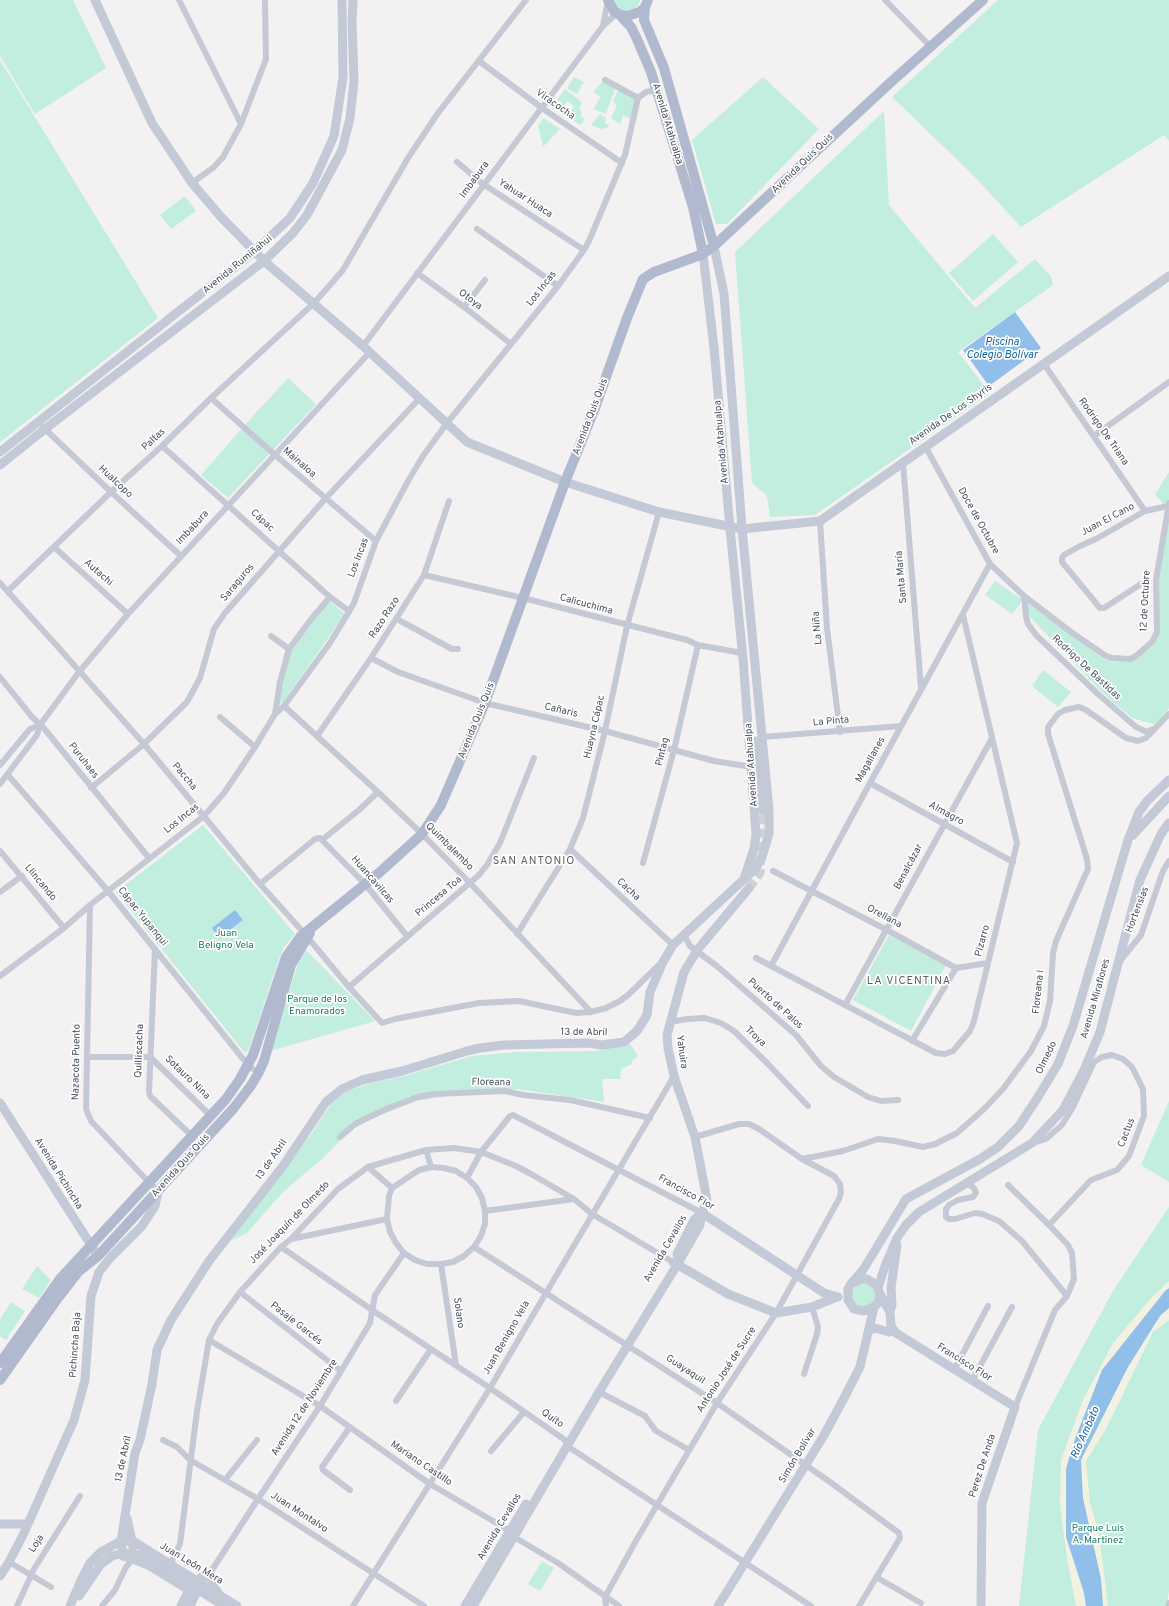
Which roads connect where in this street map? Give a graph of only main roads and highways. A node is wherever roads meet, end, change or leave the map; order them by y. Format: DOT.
graph roads {
  1 [pos="95,0"];
  2 [pos="342,0"];
  3 [pos="353,0"];
  4 [pos="608,0"];
  5 [pos="983,0"];
  6 [pos="647,4"];
  7 [pos="619,14"];
  8 [pos="714,246"];
  9 [pos="254,252"];
  10 [pos="703,254"];
  11 [pos="264,261"];
  12 [pos="1169,276"];
  13 [pos="0,452"];
  14 [pos="0,465"];
  15 [pos="565,482"];
  16 [pos="730,528"];
  17 [pos="742,529"];
  18 [pos="743,656"];
  19 [pos="755,656"];
  20 [pos="751,692"];
  21 [pos="1169,780"];
  22 [pos="1169,796"];
  23 [pos="763,811"];
  24 [pos="1169,823"];
  25 [pos="1128,840"];
  26 [pos="741,882"];
  27 [pos="749,888"];
  28 [pos="305,935"];
  29 [pos="624,1042"];
  30 [pos="0,1103"];
  31 [pos="158,1192"];
  32 [pos="702,1213"];
  33 [pos="898,1238"];
  34 [pos="90,1245"];
  35 [pos="98,1256"];
  36 [pos="675,1263"];
  37 [pos="853,1282"];
  38 [pos="879,1290"];
  39 [pos="837,1297"];
  40 [pos="847,1297"];
  41 [pos="875,1306"];
  42 [pos="890,1312"];
  43 [pos="870,1330"];
  44 [pos="889,1332"];
  45 [pos="901,1337"];
  46 [pos="626,1344"];
  47 [pos="0,1363"];
  48 [pos="0,1380"];
  49 [pos="1015,1407"];
  50 [pos="566,1443"];
  51 [pos="125,1513"];
  52 [pos="0,1524"];
  53 [pos="26,1524"];
  54 [pos="512,1534"];
  55 [pos="121,1541"];
  56 [pos="133,1542"];
  57 [pos="122,1555"];
  58 [pos="133,1559"];
  59 [pos="212,1572"];
  60 [pos="0,1576"];
  61 [pos="198,1581"];
  62 [pos="189,1590"];
  63 [pos="220,1595"];
  64 [pos="71,1606"];
  65 [pos="181,1606"];
  66 [pos="190,1606"];
  67 [pos="224,1606"];
  68 [pos="237,1606"];
  69 [pos="465,1606"];
  70 [pos="473,1606"];
  71 [pos="718,1606"];
  72 [pos="981,1606"];
  1 -- 9 [label="main road, Avenida De Los Shyris"];
  2 -- 9 [label="main road, Avenida Rumiñahui"];
  3 -- 11 [label="main road, Avenida Rumiñahui"];
  4 -- 7 [label="main road, Avenida Atahualpa"];
  5 -- 8 [label="main road, Avenida Quis Quis"];
  6 -- 7 [label="main road"];
  6 -- 8 [label="main road"];
  7 -- 10 [label="main road, Avenida Atahualpa"];
  8 -- 10 [label="main road, Avenida Quis Quis"];
  8 -- 17 [label="main road, Avenida Atahualpa"];
  9 -- 11 [label="main road, Avenida De Los Shyris"];
  9 -- 13 [label="main road, Avenida Rumiñahui"];
  10 -- 15 [label="main road, Avenida Quis Quis"];
  10 -- 16 [label="main road, Avenida Atahualpa"];
  11 -- 14 [label="main road, Avenida Rumiñahui"];
  11 -- 15 [label="main road, Avenida De Los Shyris"];
  12 -- 17 [label="main road, Avenida De Los Shyris"];
  15 -- 16 [label="main road, Avenida De Los Shyris"];
  15 -- 28 [label="main road, Avenida Quis Quis"];
  16 -- 17 [label="main road, Avenida De Los Shyris"];
  16 -- 18 [label="main road, Avenida Atahualpa"];
  17 -- 19 [label="main road, Avenida Atahualpa"];
  18 -- 20 [label="main road"];
  18 -- 26 [label="main road, Avenida Atahualpa"];
  19 -- 20 [label="main road"];
  19 -- 26 [label="main road, Avenida Atahualpa"];
  20 -- 23 [label="main road"];
  21 -- 25 [label="main road, Olmedo"];
  22 -- 25 [label="main road"];
  24 -- 33 [label="main road, Avenida Miraflores"];
  25 -- 37 [label="main road, Olmedo"];
  26 -- 29 [label="main road, Avenida Atahualpa"];
  27 -- 32 [label="main road, Yahuira"];
  28 -- 31 [label="main road, Avenida Quis Quis"];
  28 -- 34 [label="main road, Avenida Quis Quis"];
  29 -- 51 [label="main road, 13 de Abril"];
  30 -- 34 [label="main road, Avenida Pichincha"];
  31 -- 35 [label="main road, Avenida Quis Quis"];
  31 -- 53 [label="main road, Pichincha Baja"];
  32 -- 36 [label="main road, Avenida Cevallos"];
  32 -- 39 [label="main road, Francisco Flor"];
  33 -- 38 [label="main road, Avenida Miraflores"];
  33 -- 42 [label="main road"];
  34 -- 35 [label="main road, Avenida Pichincha"];
  34 -- 47 [label="main road, Avenida Quis Quis"];
  35 -- 48 [label="main road, Avenida Quis Quis"];
  36 -- 39 [label="main road, José Joaquín de Olmedo"];
  36 -- 46 [label="main road, Avenida Cevallos"];
  37 -- 38 [label="main road"];
  37 -- 40 [label="main road"];
  38 -- 41 [label="main road"];
  38 -- 42 [label="main road"];
  39 -- 40 [label="main road, Francisco Flor"];
  40 -- 41 [label="main road"];
  41 -- 43 [label="main road, Simón Bolívar"];
  41 -- 44 [label="main road"];
  42 -- 45 [label="main road"];
  43 -- 44 [label="main road, Francisco Flor"];
  43 -- 71 [label="main road, Simón Bolívar"];
  44 -- 45 [label="main road, Francisco Flor"];
  45 -- 49 [label="main road, Francisco Flor"];
  46 -- 50 [label="main road, Avenida Cevallos"];
  46 -- 50 [label="main road, Avenida Cevallos"];
  49 -- 72 [label="main road, Perez De Anda"];
  50 -- 54 [label="main road, Avenida Cevallos"];
  51 -- 55 [label="main road, 13 de Abril"];
  51 -- 56 [label="main road, 13 de Abril"];
  52 -- 53 [label="main road"];
  53 -- 60 [label="main road, Pichincha Baja"];
  54 -- 69 [label="main road, Avenida Cevallos"];
  54 -- 70 [label="main road, Avenida Cevallos"];
  55 -- 56 [label="main road"];
  55 -- 57 [label="main road, 13 de Abril"];
  55 -- 64 [label="main road"];
  56 -- 58 [label="main road, 13 de Abril"];
  56 -- 61 [label="main road, Juan León Mera"];
  57 -- 58 [label="main road"];
  57 -- 64 [label="main road"];
  57 -- 67 [label="main road, bridge"];
  58 -- 62 [label="main road"];
  59 -- 63 [label="main road"];
  61 -- 62 [label="main road"];
  61 -- 63 [label="main road, Juan León Mera"];
  61 -- 66 [label="main road"];
  62 -- 65 [label="main road"];
  63 -- 68 [label="main road, Juan León Mera"];
}
